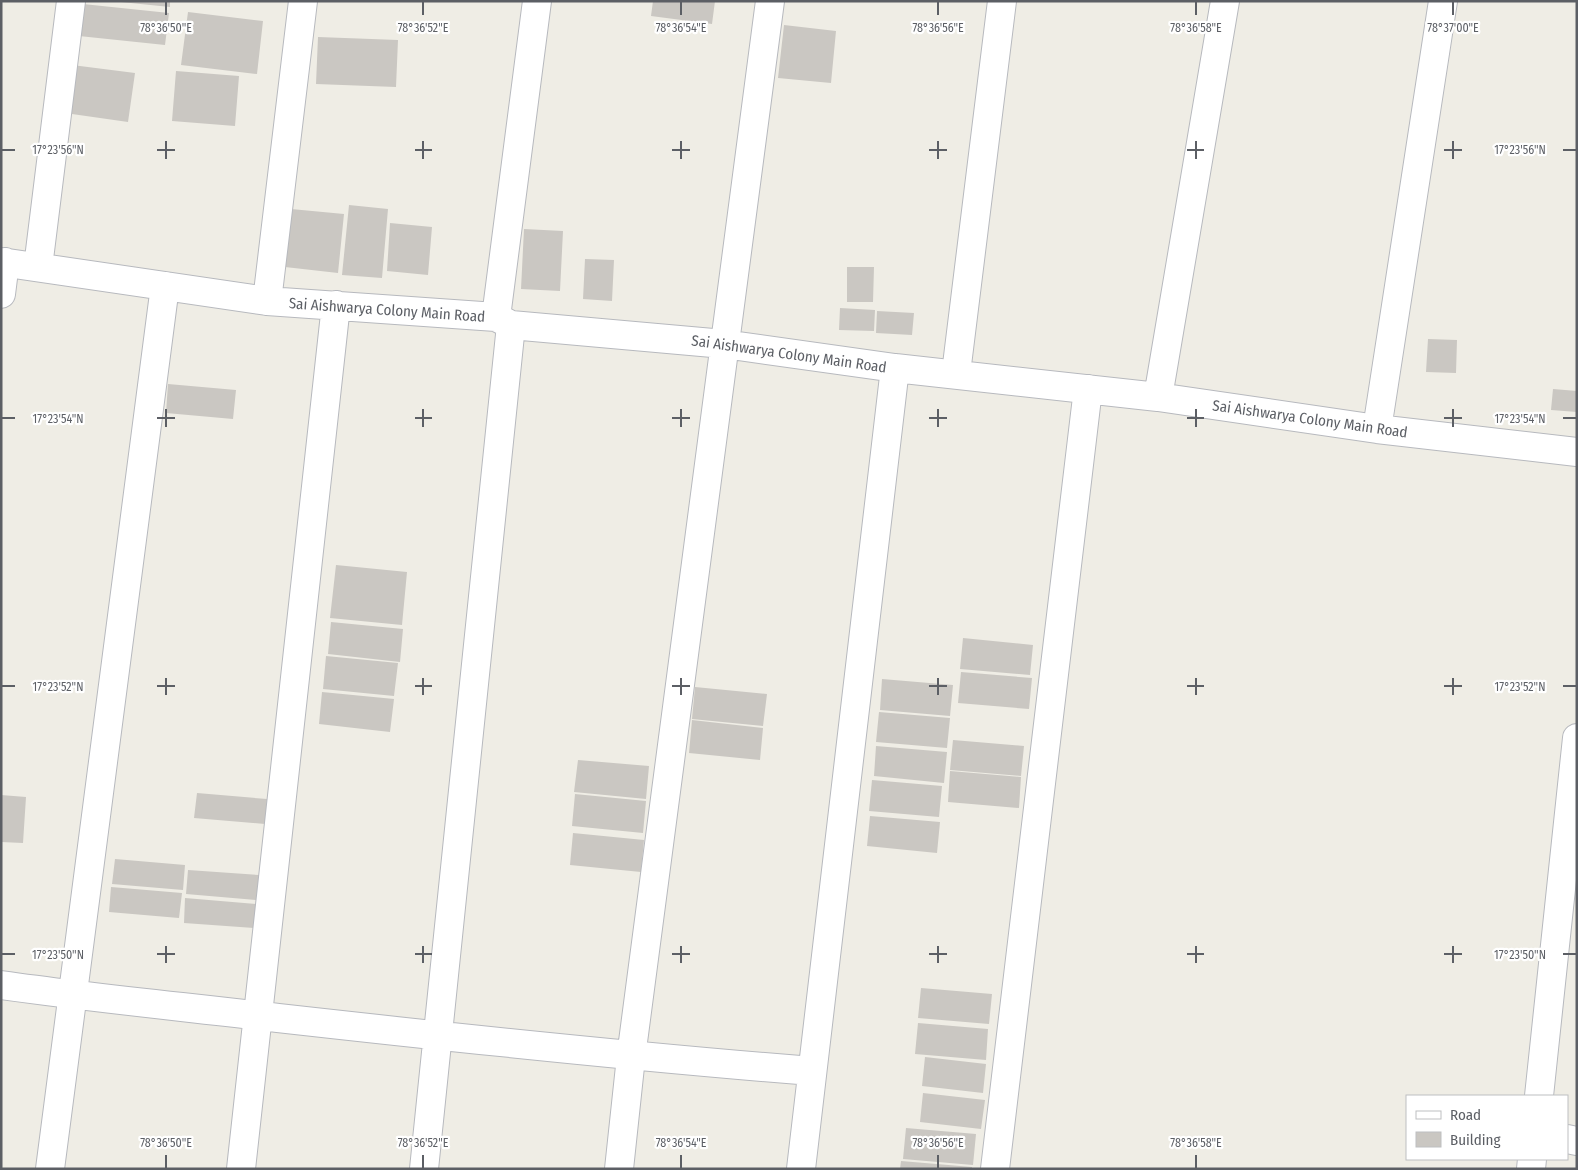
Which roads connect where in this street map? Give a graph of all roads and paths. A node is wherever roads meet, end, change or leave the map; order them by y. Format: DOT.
graph roads {
  1 [pos="71,1"];
  2 [pos="303,1"];
  3 [pos="537,1"];
  4 [pos="770,1"];
  5 [pos="1002,1"];
  6 [pos="1225,1"];
  7 [pos="1443,1"];
  8 [pos="3,262"];
  9 [pos="38,267"];
  10 [pos="165,286"];
  11 [pos="1,294"];
  12 [pos="266,301"];
  13 [pos="336,305"];
  14 [pos="504,321"];
  15 [pos="724,344"];
  16 [pos="895,368"];
  17 [pos="956,374"];
  18 [pos="1088,389"];
  19 [pos="1158,397"];
  20 [pos="1377,429"];
  21 [pos="1577,452"];
  22 [pos="1577,738"];
  23 [pos="1,985"];
  24 [pos="72,995"];
  25 [pos="258,1016"];
  26 [pos="439,1036"];
  27 [pos="631,1057"];
  28 [pos="812,1071"];
  29 [pos="1540,1095"];
  30 [pos="50,1169"];
  31 [pos="241,1169"];
  32 [pos="424,1169"];
  33 [pos="619,1169"];
  34 [pos="801,1169"];
  35 [pos="996,1169"];
  1 -- 9 [label="street"];
  2 -- 12 [label="street"];
  3 -- 14 [label="street"];
  4 -- 15 [label="street"];
  5 -- 17 [label="street"];
  6 -- 19 [label="street"];
  7 -- 20 [label="street"];
  8 -- 9 [label="street, Sai Aishwarya Colony Main Road"];
  8 -- 11 [label="street"];
  9 -- 10 [label="street, Sai Aishwarya Colony Main Road"];
  10 -- 12 [label="street, Sai Aishwarya Colony Main Road"];
  10 -- 24 [label="street"];
  12 -- 13 [label="street, Sai Aishwarya Colony Main Road"];
  13 -- 14 [label="street, Sai Aishwarya Colony Main Road"];
  13 -- 25 [label="street"];
  14 -- 15 [label="street, Sai Aishwarya Colony Main Road"];
  14 -- 26 [label="street"];
  15 -- 16 [label="street, Sai Aishwarya Colony Main Road"];
  15 -- 27 [label="street"];
  16 -- 17 [label="street, Sai Aishwarya Colony Main Road"];
  16 -- 28 [label="street"];
  17 -- 18 [label="street, Sai Aishwarya Colony Main Road"];
  18 -- 19 [label="street, Sai Aishwarya Colony Main Road"];
  18 -- 35 [label="street"];
  19 -- 20 [label="street, Sai Aishwarya Colony Main Road"];
  20 -- 21 [label="street, Sai Aishwarya Colony Main Road"];
  22 -- 29 [label="street"];
  23 -- 24 [label="street"];
  24 -- 25 [label="street"];
  24 -- 30 [label="street"];
  25 -- 26 [label="street"];
  25 -- 31 [label="street"];
  26 -- 27 [label="street"];
  26 -- 32 [label="street"];
  27 -- 28 [label="street"];
  27 -- 33 [label="street"];
  28 -- 34 [label="street"];
}
